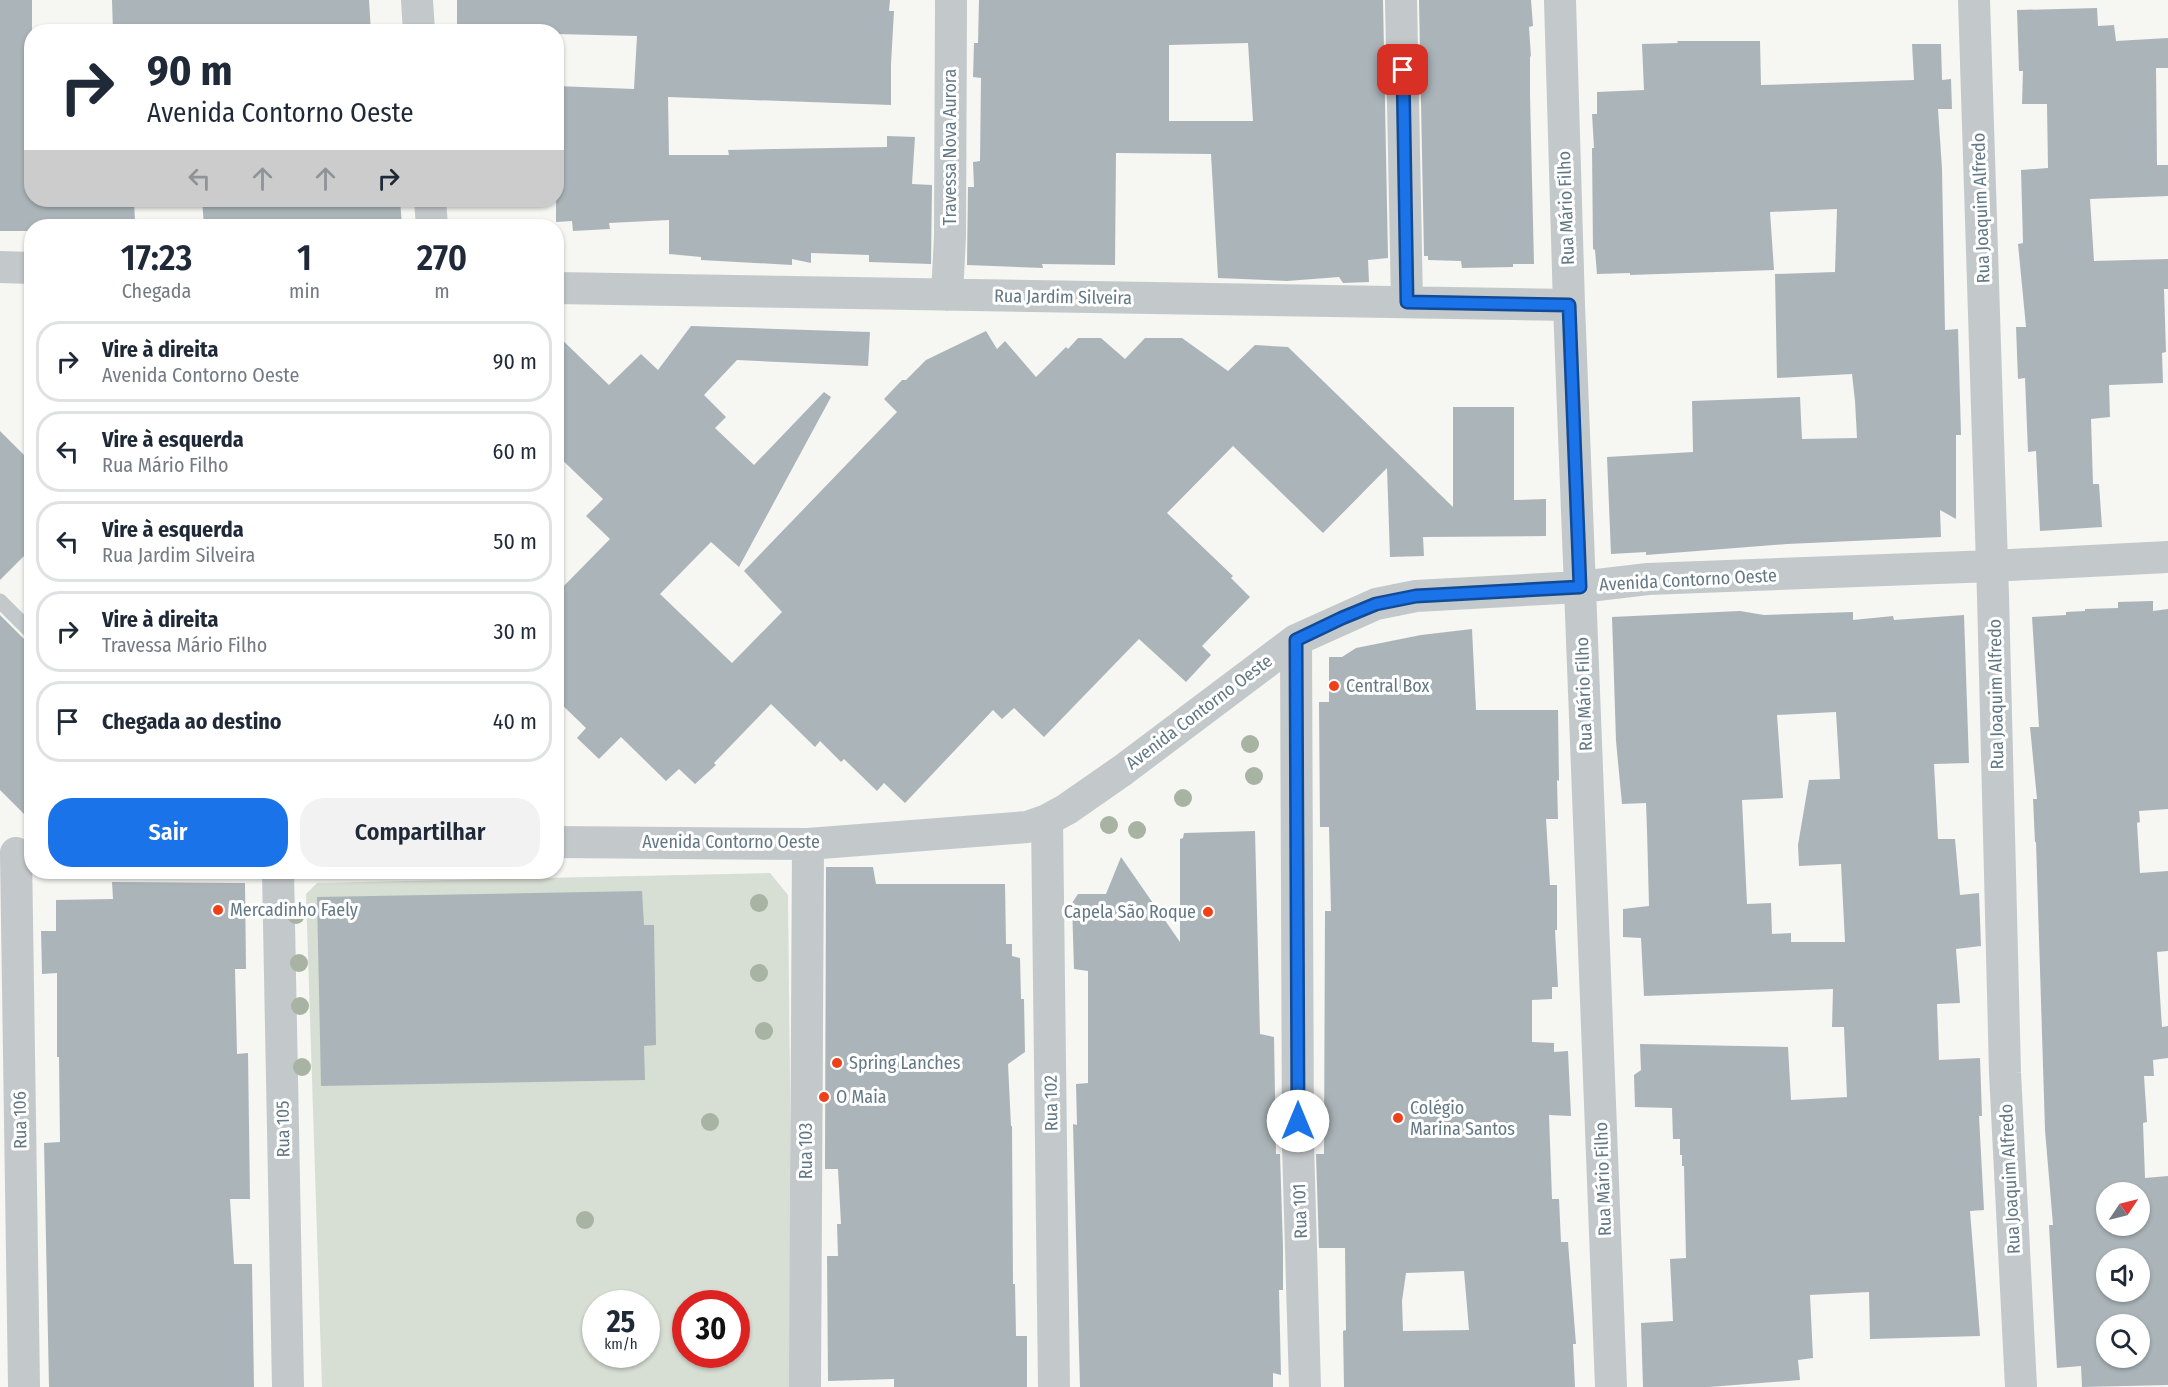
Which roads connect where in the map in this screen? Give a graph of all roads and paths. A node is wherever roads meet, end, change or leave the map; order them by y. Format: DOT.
graph roads {
  1 [pos="417,0"];
  2 [pos="951,0"];
  3 [pos="1401,0"];
  4 [pos="1560,0"];
  5 [pos="1974,0"];
  6 [pos="418,24"];
  7 [pos="0,267"];
  8 [pos="24,268"];
  9 [pos="564,288"];
  10 [pos="947,295"];
  11 [pos="1407,302"];
  12 [pos="1569,305"];
  13 [pos="2168,557"];
  14 [pos="1992,566"];
  15 [pos="1580,587"];
  16 [pos="0,601"];
  17 [pos="24,625"];
  18 [pos="1296,640"];
  19 [pos="1047,820"];
  20 [pos="564,842"];
  21 [pos="808,844"];
  22 [pos="16,853"];
  23 [pos="278,879"];
  24 [pos="24,1387"];
  25 [pos="288,1387"];
  26 [pos="805,1387"];
  27 [pos="1054,1387"];
  28 [pos="1305,1387"];
  29 [pos="1611,1387"];
  30 [pos="2021,1387"];
  1 -- 6 [label="street"];
  2 -- 10 [label="street, Travessa Nova Aurora"];
  3 -- 11 [label="street"];
  4 -- 12 [label="street, Rua Mário Filho"];
  5 -- 14 [label="street, Rua Joaquim Alfredo"];
  7 -- 8 [label="street"];
  9 -- 10 [label="street, Rua Jardim Silveira"];
  10 -- 11 [label="street, Rua Jardim Silveira"];
  11 -- 12 [label="street, Rua Jardim Silveira"];
  12 -- 15 [label="street, Rua Mário Filho"];
  13 -- 14 [label="street, Avenida Contorno Oeste"];
  14 -- 15 [label="street, Avenida Contorno Oeste"];
  14 -- 30 [label="street, Rua Joaquim Alfredo"];
  15 -- 18 [label="street, Avenida Contorno Oeste"];
  15 -- 29 [label="street, Rua Mário Filho"];
  16 -- 17 [label="lane"];
  18 -- 19 [label="street, Avenida Contorno Oeste"];
  18 -- 28 [label="street, Rua 101"];
  19 -- 21 [label="street, Avenida Contorno Oeste"];
  19 -- 27 [label="street, Rua 102"];
  20 -- 21 [label="street, Avenida Contorno Oeste"];
  21 -- 26 [label="street, Rua 103"];
  22 -- 24 [label="street, Rua 106"];
  23 -- 25 [label="street, Rua 105"];
}
